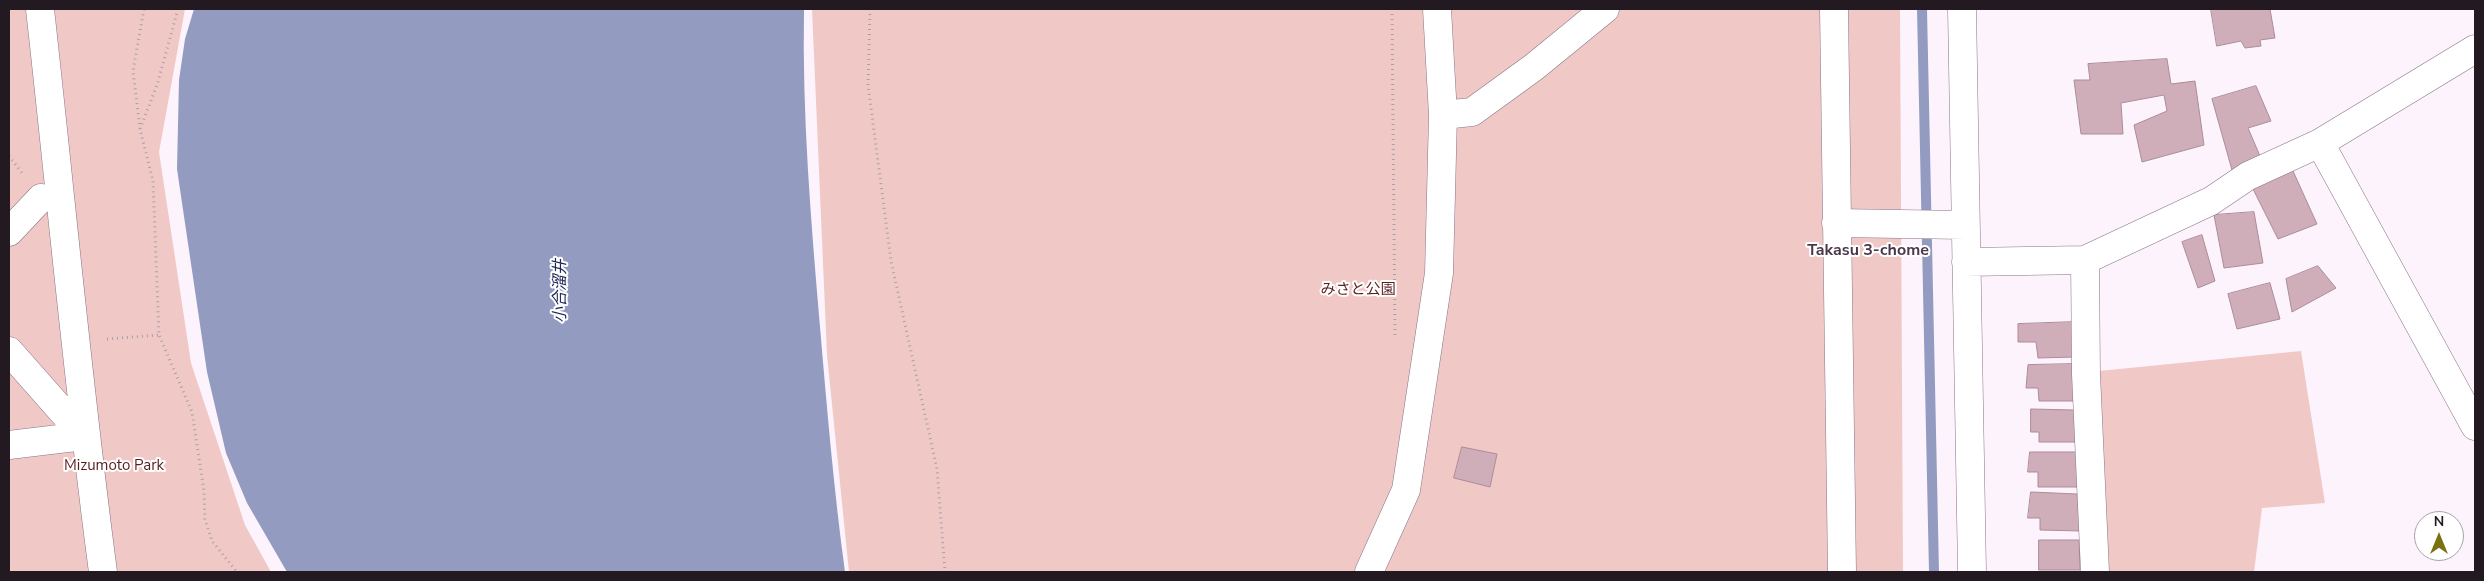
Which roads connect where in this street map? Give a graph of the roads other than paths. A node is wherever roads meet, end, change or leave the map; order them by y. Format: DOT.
graph roads {
  1 [pos="40,9"];
  2 [pos="1437,9"];
  3 [pos="1605,9"];
  4 [pos="1834,9"];
  5 [pos="1962,9"];
  6 [pos="2475,49"];
  7 [pos="1444,115"];
  8 [pos="2320,143"];
  9 [pos="41,198"];
  10 [pos="1836,223"];
  11 [pos="1965,225"];
  12 [pos="9,232"];
  13 [pos="2085,260"];
  14 [pos="1966,262"];
  15 [pos="9,351"];
  16 [pos="2475,426"];
  17 [pos="84,436"];
  18 [pos="9,444"];
  19 [pos="102,572"];
  20 [pos="1369,572"];
  21 [pos="1842,572"];
  22 [pos="1972,572"];
  23 [pos="2096,572"];
  1 -- 17 [label="street"];
  2 -- 7 [label="street"];
  3 -- 7 [label="street"];
  4 -- 10 [label="street"];
  5 -- 11 [label="street"];
  6 -- 8 [label="street"];
  7 -- 20 [label="street"];
  8 -- 13 [label="street"];
  8 -- 16 [label="street"];
  9 -- 12 [label="street"];
  10 -- 11 [label="street"];
  10 -- 21 [label="street"];
  11 -- 14 [label="street"];
  13 -- 14 [label="street"];
  13 -- 23 [label="street"];
  14 -- 22 [label="street"];
  15 -- 17 [label="street"];
  17 -- 18 [label="street"];
  17 -- 19 [label="street"];
}
